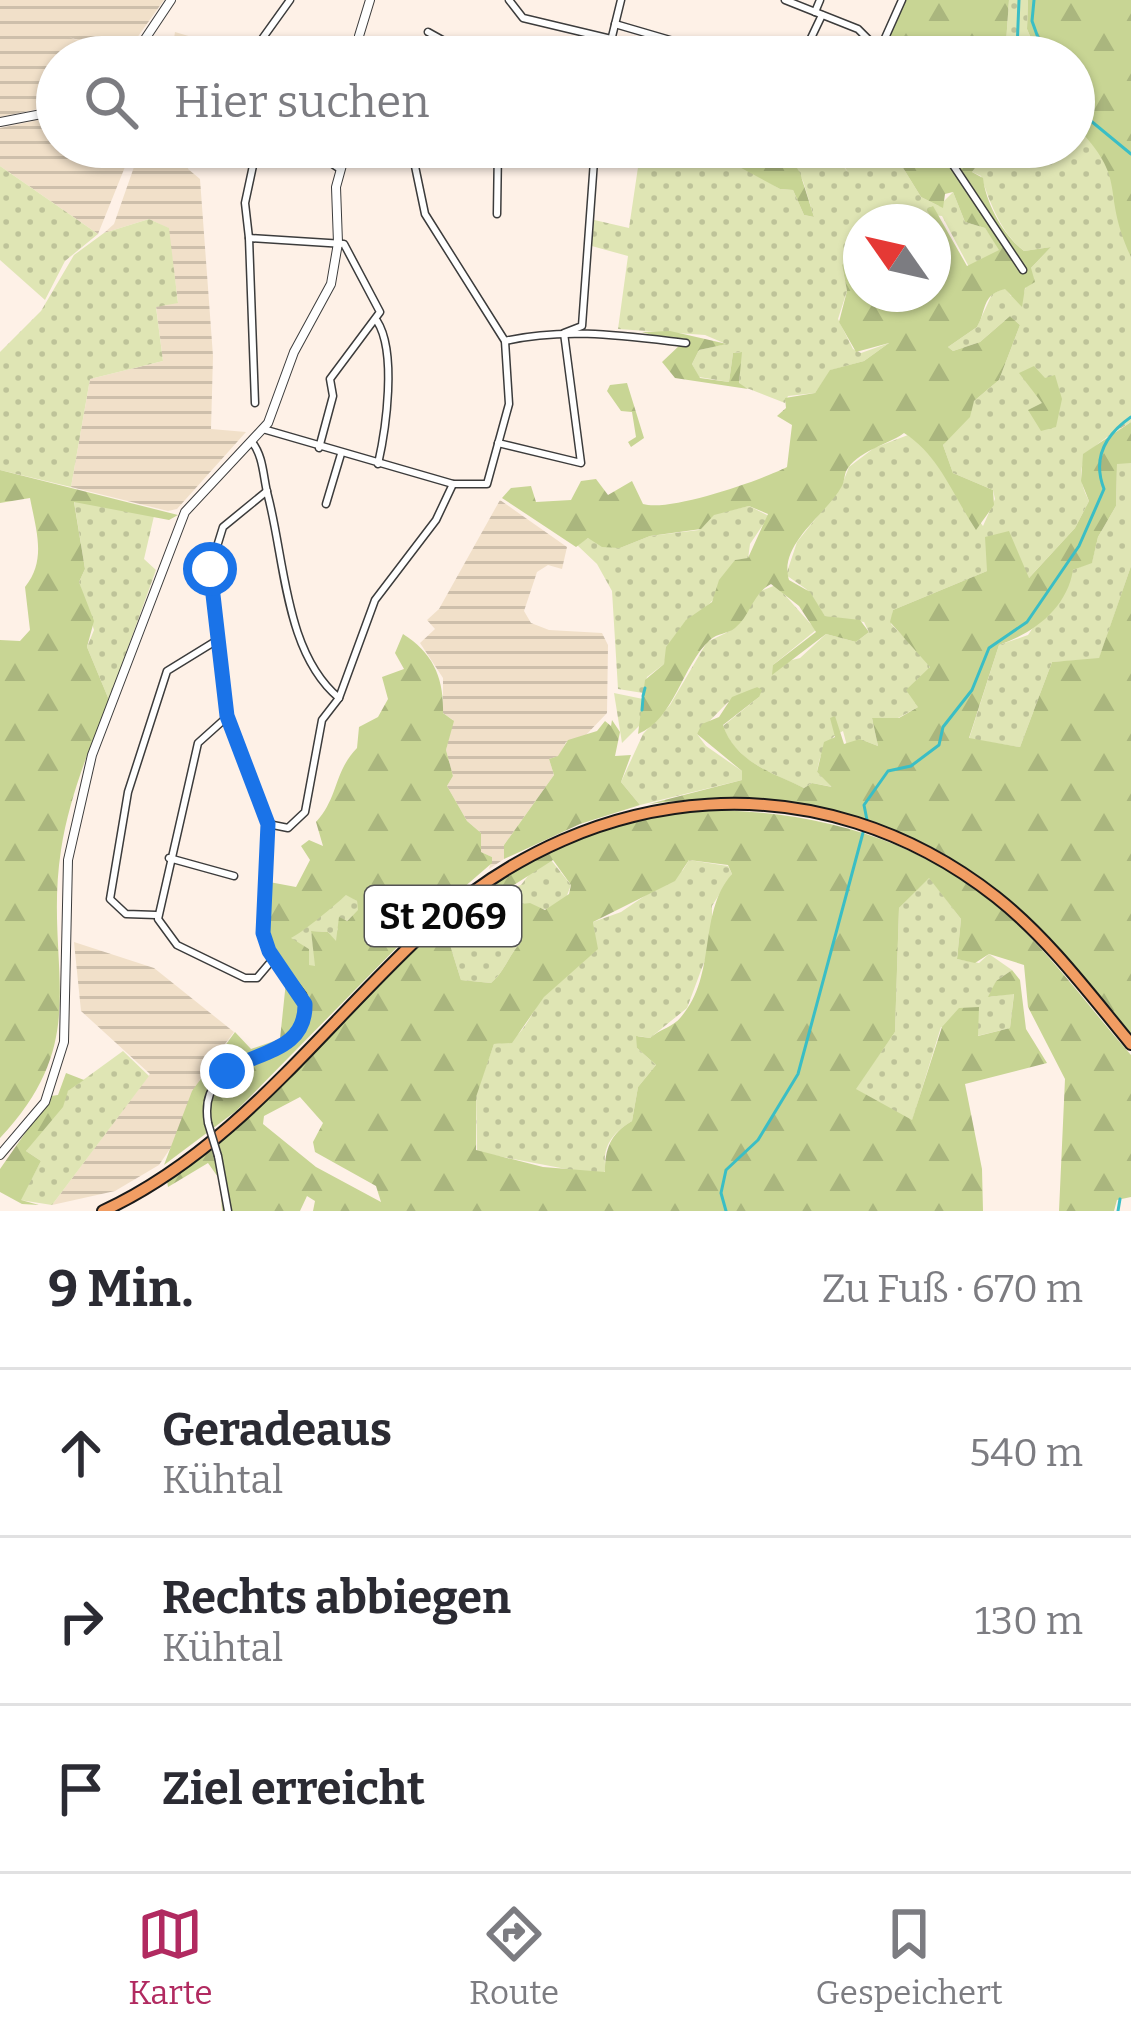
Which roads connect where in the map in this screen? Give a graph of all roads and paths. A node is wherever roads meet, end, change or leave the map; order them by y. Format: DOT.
graph roads {
  1 [pos="171,0"];
  2 [pos="290,0"];
  3 [pos="370,0"];
  4 [pos="509,0"];
  5 [pos="621,0"];
  6 [pos="785,0"];
  7 [pos="820,0"];
  8 [pos="902,0"];
  9 [pos="818,14"];
  10 [pos="615,24"];
  11 [pos="428,32"];
  12 [pos="147,36"];
  13 [pos="264,36"];
  14 [pos="359,36"];
  15 [pos="435,36"];
  16 [pos="595,36"];
  17 [pos="612,36"];
  18 [pos="656,36"];
  19 [pos="810,36"];
  20 [pos="867,36"];
  21 [pos="885,36"];
  22 [pos="36,115"];
  23 [pos="0,122"];
  24 [pos="252,168"];
  25 [pos="337,168"];
  26 [pos="415,168"];
  27 [pos="498,168"];
  28 [pos="593,168"];
  29 [pos="954,168"];
  30 [pos="340,170"];
  31 [pos="497,214"];
  32 [pos="249,238"];
  33 [pos="338,243"];
  34 [pos="1023,270"];
  35 [pos="377,321"];
  36 [pos="564,334"];
  37 [pos="505,341"];
  38 [pos="686,343"];
  39 [pos="255,403"];
  40 [pos="263,429"];
  41 [pos="252,442"];
  42 [pos="499,443"];
  43 [pos="319,448"];
  44 [pos="340,454"];
  45 [pos="378,464"];
  46 [pos="453,484"];
  47 [pos="267,490"];
  48 [pos="326,504"];
  49 [pos="219,639"];
  50 [pos="339,698"];
  51 [pos="227,716"];
  52 [pos="268,824"];
  53 [pos="169,858"];
  54 [pos="234,876"];
  55 [pos="157,915"];
  56 [pos="274,958"];
  57 [pos="1131,1044"];
  58 [pos="0,1155"];
  59 [pos="103,1211"];
  60 [pos="228,1211"];
  1 -- 12 [label="street"];
  2 -- 13 [label="street"];
  3 -- 14 [label="street"];
  4 -- 16 [label="street"];
  5 -- 10 [label="street"];
  6 -- 9 [label="street"];
  7 -- 9 [label="street"];
  8 -- 21 [label="street"];
  9 -- 19 [label="street"];
  9 -- 20 [label="street"];
  10 -- 17 [label="street"];
  10 -- 18 [label="street"];
  11 -- 15 [label="street"];
  22 -- 23 [label="street"];
  24 -- 32 [label="street"];
  25 -- 30 [label="street"];
  26 -- 37 [label="street"];
  27 -- 31 [label="street"];
  28 -- 36 [label="street"];
  29 -- 34 [label="street"];
  30 -- 33 [label="street"];
  32 -- 33 [label="street"];
  32 -- 39 [label="street"];
  33 -- 35 [label="street"];
  33 -- 40 [label="street"];
  35 -- 43 [label="street"];
  35 -- 45 [label="street"];
  36 -- 37 [label="street"];
  36 -- 38 [label="street"];
  36 -- 42 [label="street"];
  37 -- 42 [label="street"];
  40 -- 41 [label="street"];
  40 -- 43 [label="street"];
  41 -- 47 [label="street"];
  41 -- 58 [label="street"];
  42 -- 46 [label="street"];
  43 -- 44 [label="street"];
  44 -- 45 [label="street"];
  44 -- 48 [label="street"];
  45 -- 46 [label="street"];
  46 -- 50 [label="street"];
  47 -- 49 [label="street"];
  47 -- 50 [label="street"];
  49 -- 51 [label="street"];
  49 -- 55 [label="street"];
  50 -- 52 [label="street"];
  51 -- 52 [label="street"];
  51 -- 53 [label="street"];
  52 -- 56 [label="street"];
  53 -- 54 [label="street"];
  53 -- 55 [label="street"];
  55 -- 56 [label="street"];
  56 -- 60 [label="street, bridge"];
  57 -- 59 [label="main road, St 2069"];
}
